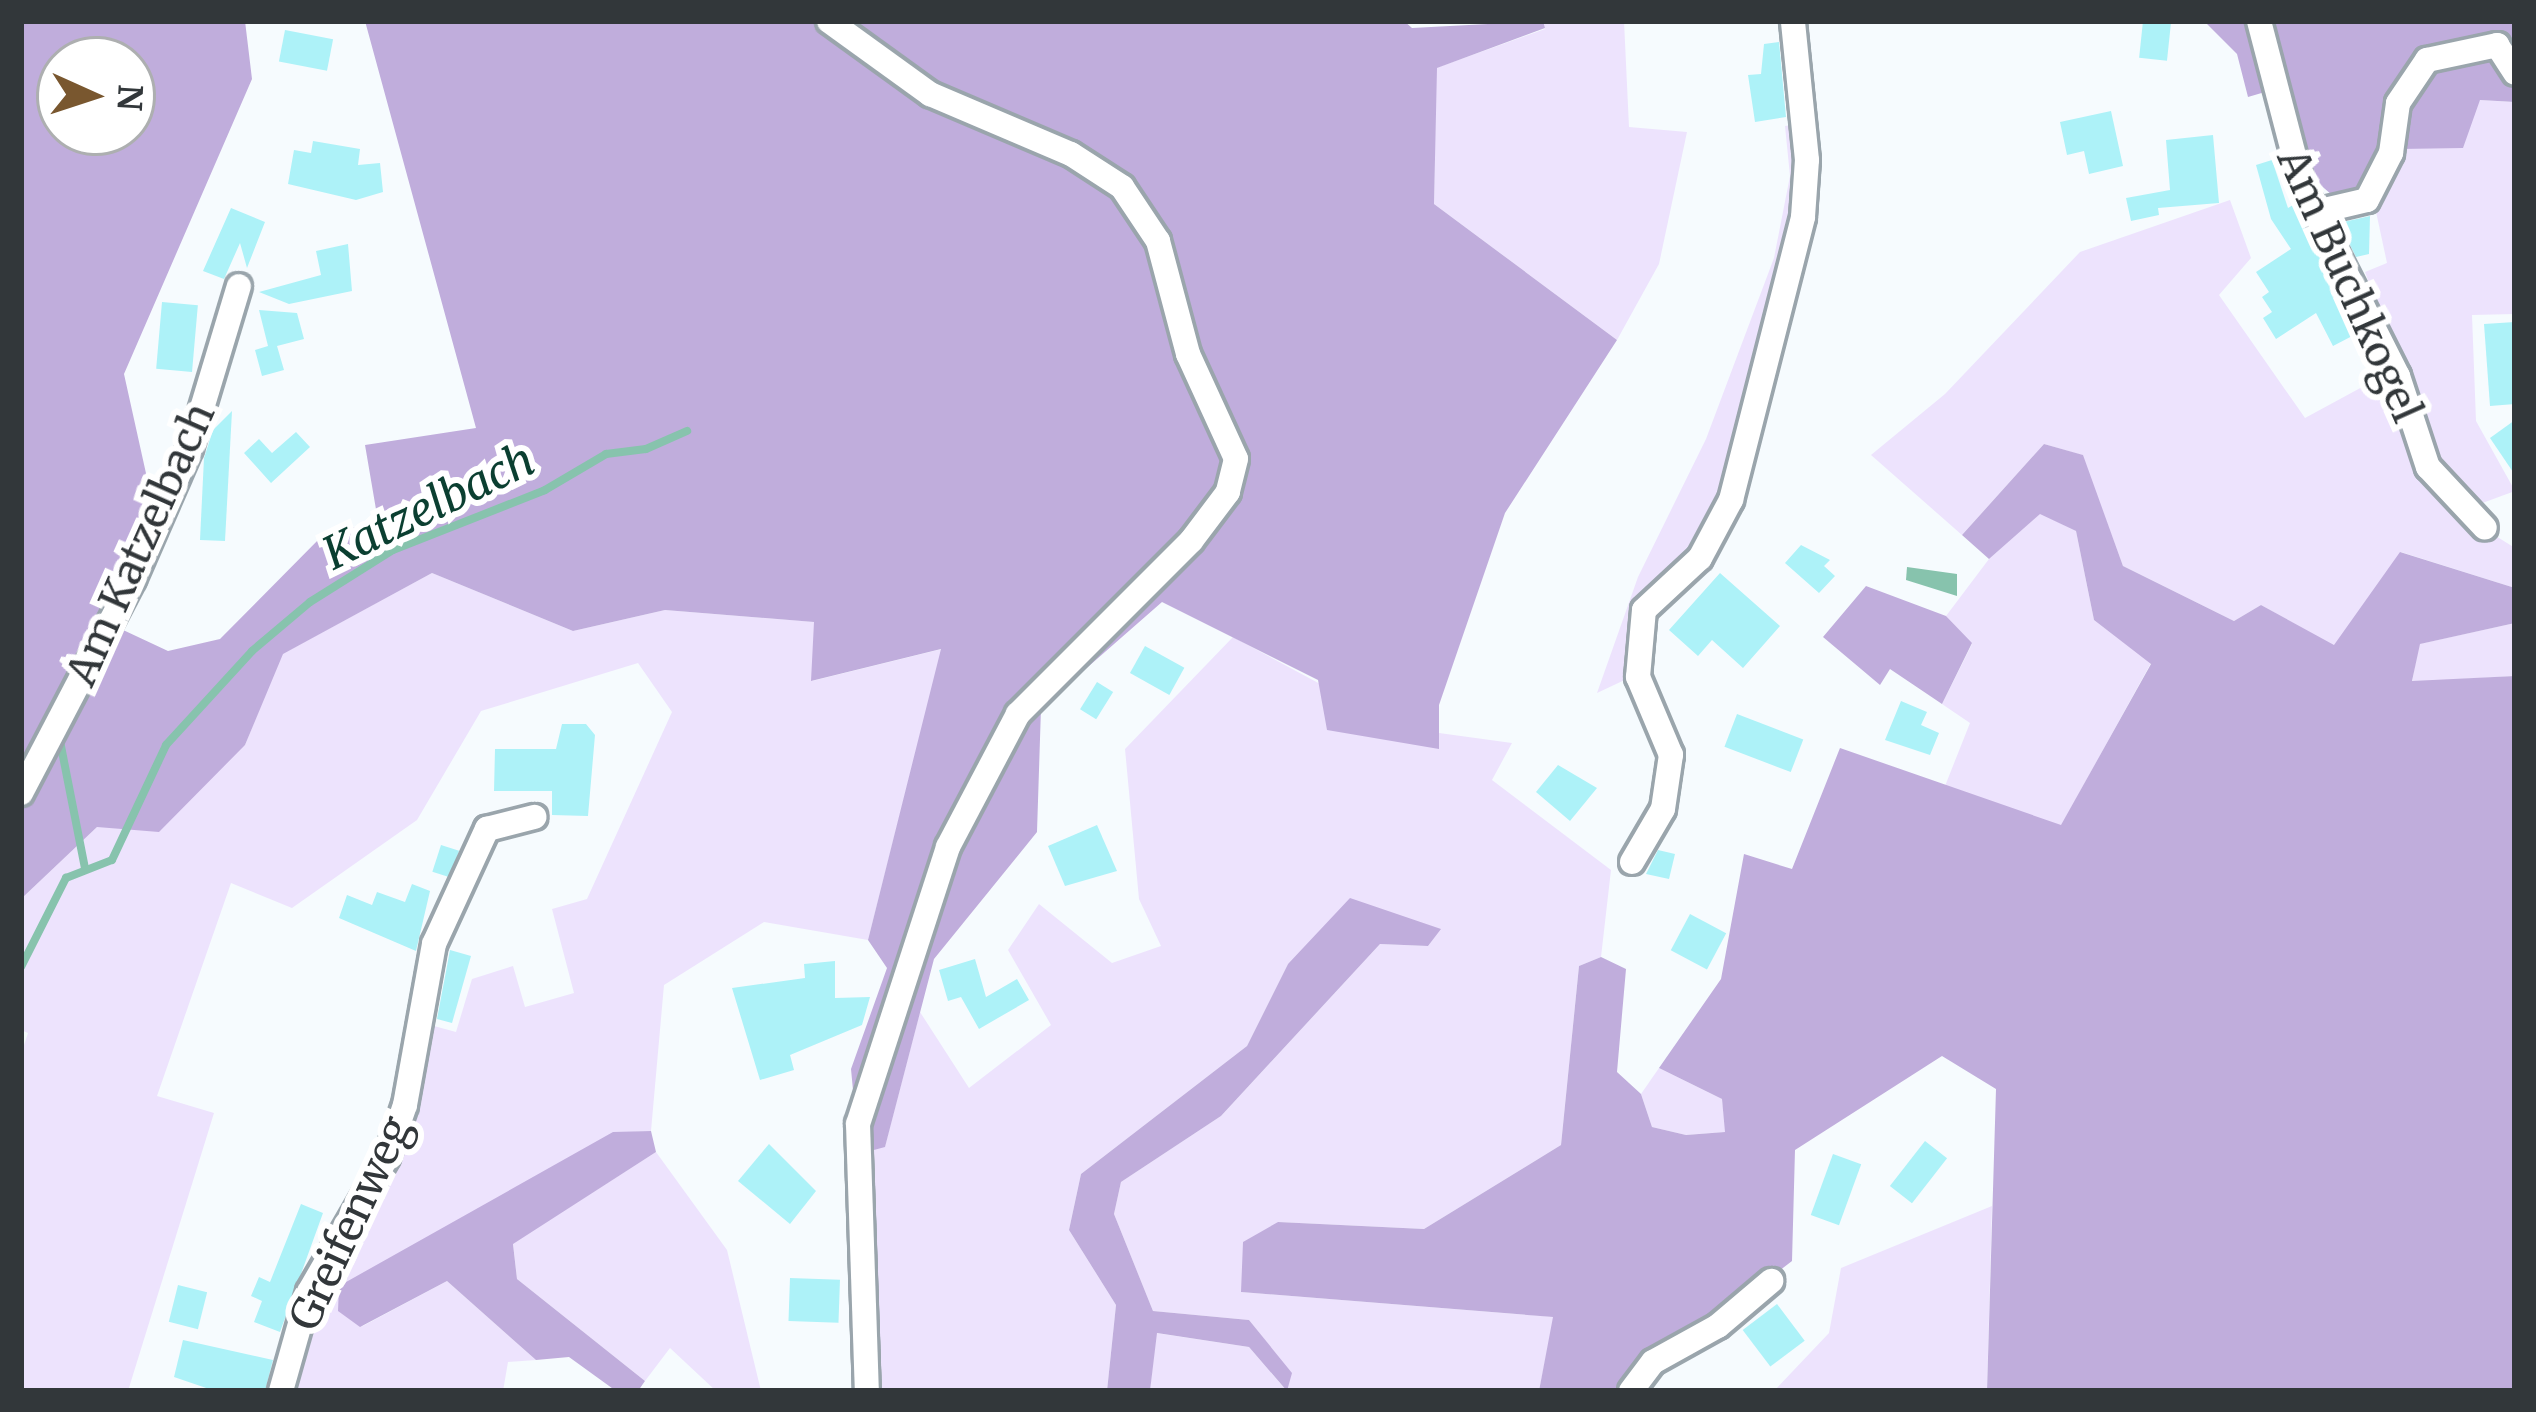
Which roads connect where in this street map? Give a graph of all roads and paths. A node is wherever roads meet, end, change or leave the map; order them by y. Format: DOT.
graph roads {
  1 [pos="830,21"];
  2 [pos="1793,21"];
  3 [pos="2259,21"];
  4 [pos="2515,73"];
  5 [pos="2316,212"];
  6 [pos="239,286"];
  7 [pos="2485,528"];
  8 [pos="21,793"];
  9 [pos="534,817"];
  10 [pos="1632,862"];
  11 [pos="1771,1282"];
  12 [pos="281,1391"];
  13 [pos="867,1391"];
  14 [pos="1631,1391"];
  1 -- 13 [label="street"];
  2 -- 10 [label="street"];
  3 -- 5 [label="street, Am Buchkogel"];
  4 -- 5 [label="street"];
  5 -- 7 [label="street, Am Buchkogel"];
  6 -- 8 [label="street, Am Katzelbach"];
  9 -- 12 [label="street, Greifenweg"];
  11 -- 14 [label="street"];
}
